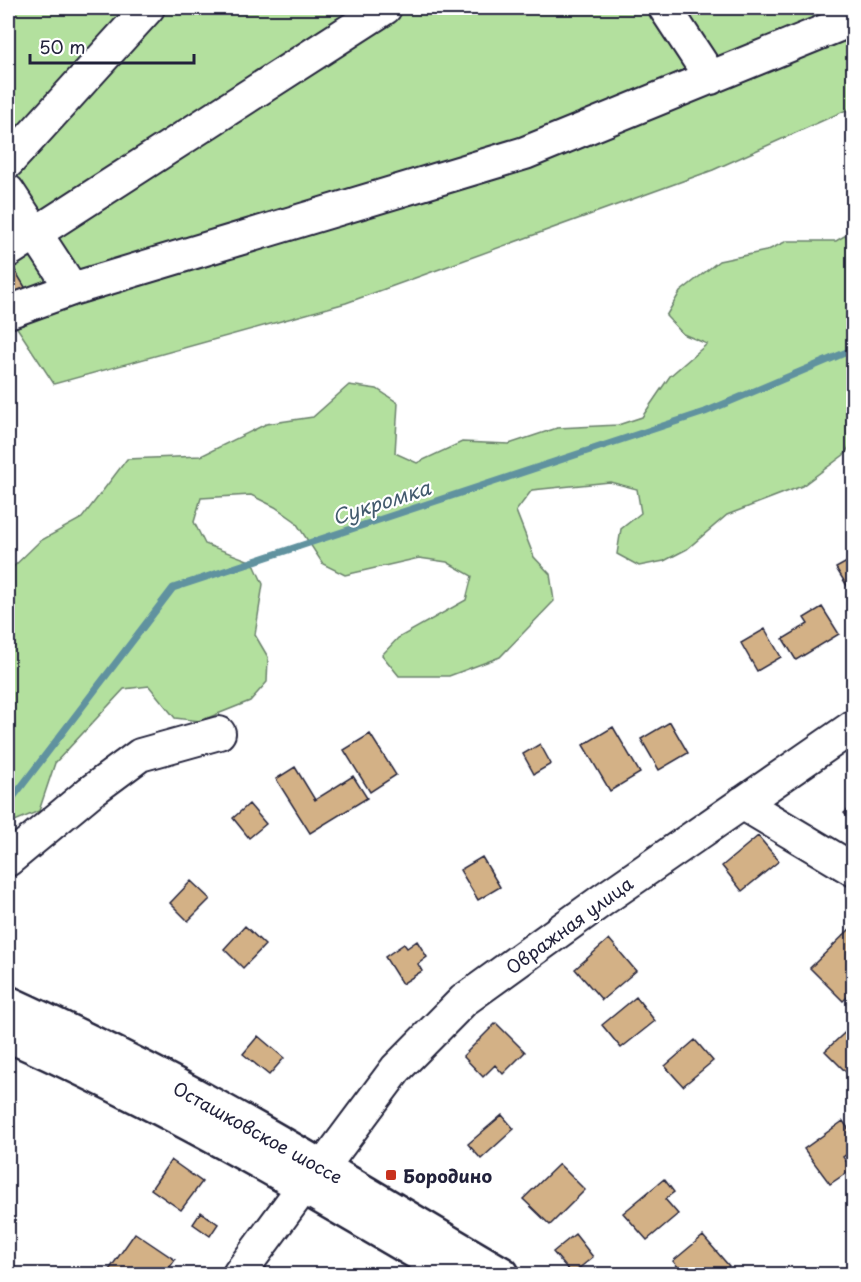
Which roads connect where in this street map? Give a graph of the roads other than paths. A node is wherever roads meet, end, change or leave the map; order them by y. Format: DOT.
graph roads {
  1 [pos="148,8"];
  2 [pos="385,8"];
  3 [pos="665,8"];
  4 [pos="854,19"];
  5 [pos="711,78"];
  6 [pos="8,162"];
  7 [pos="8,191"];
  8 [pos="36,234"];
  9 [pos="8,251"];
  10 [pos="72,289"];
  11 [pos="8,312"];
  12 [pos="854,726"];
  13 [pos="219,733"];
  14 [pos="742,803"];
  15 [pos="8,860"];
  16 [pos="854,870"];
  17 [pos="8,1003"];
  18 [pos="8,1035"];
  19 [pos="313,1176"];
  20 [pos="239,1275"];
  21 [pos="454,1275"];
  22 [pos="502,1275"];
  1 -- 6 [label="street"];
  2 -- 8 [label="street"];
  3 -- 5 [label="street"];
  4 -- 5 [label="street"];
  5 -- 10 [label="street"];
  7 -- 8 [label="street"];
  8 -- 9 [label="street"];
  8 -- 10 [label="street"];
  10 -- 11 [label="street"];
  12 -- 14 [label="street, Овражная улица"];
  13 -- 15 [label="street"];
  14 -- 16 [label="street"];
  14 -- 19 [label="street, Овражная улица"];
  17 -- 19 [label="main road, Осташковское шоссе"];
  18 -- 19 [label="main road, Осташковское шоссе"];
  19 -- 20 [label="street, Овражная улица"];
  19 -- 21 [label="main road, Осташковское шоссе"];
  19 -- 22 [label="main road, Осташковское шоссе"];
}
